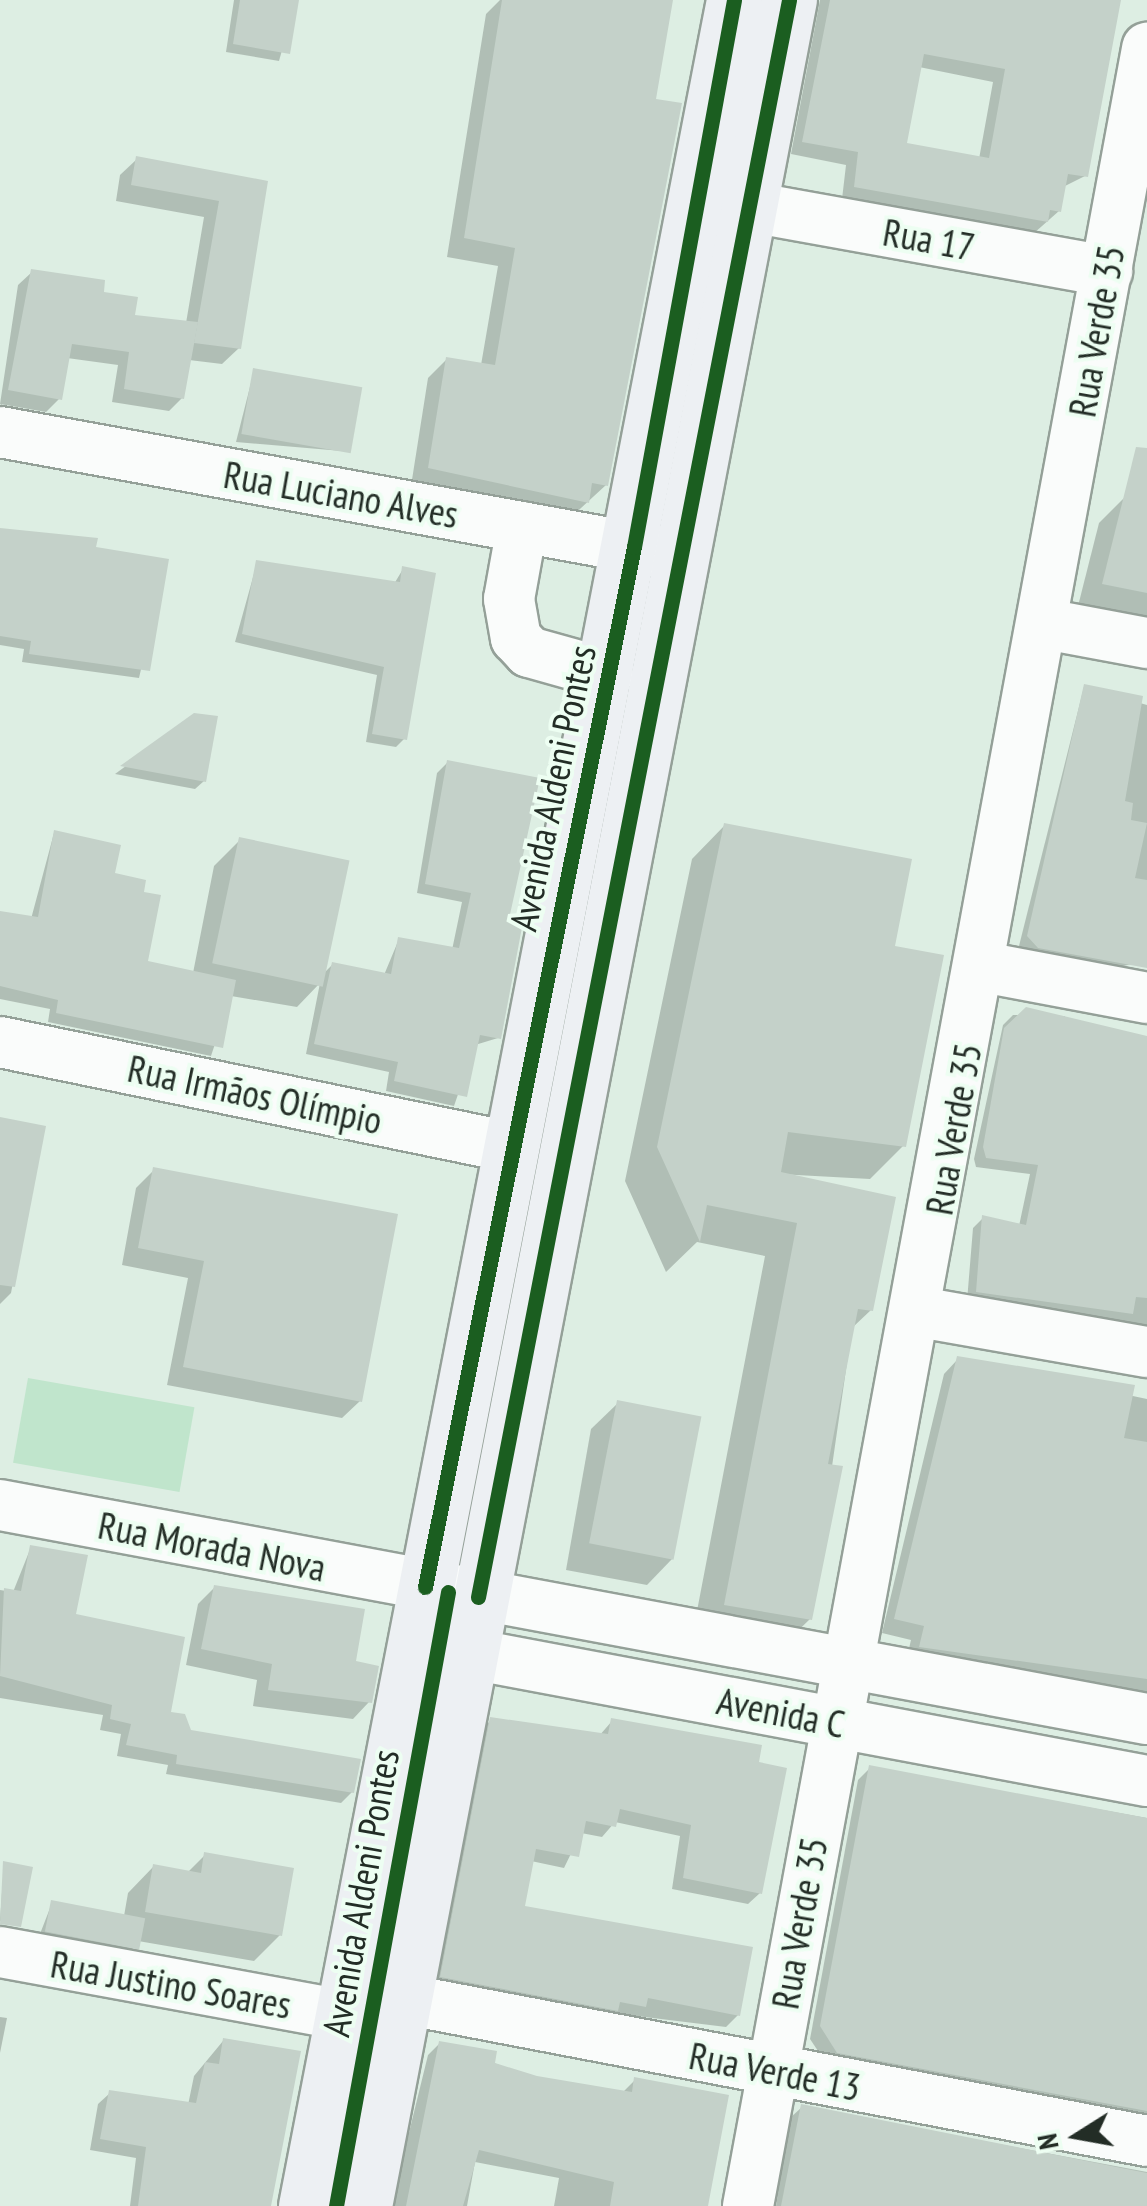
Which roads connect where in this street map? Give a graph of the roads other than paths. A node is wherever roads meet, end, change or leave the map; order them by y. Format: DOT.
graph roads {
  1 [pos="734,0"];
  2 [pos="790,0"];
  3 [pos="1147,48"];
  4 [pos="1141,109"];
  5 [pos="751,207"];
  6 [pos="1106,271"];
  7 [pos="0,432"];
  8 [pos="522,527"];
  9 [pos="658,552"];
  10 [pos="1045,624"];
  11 [pos="1147,643"];
  12 [pos="608,674"];
  13 [pos="983,967"];
  14 [pos="1147,998"];
  15 [pos="0,1042"];
  16 [pos="510,1146"];
  17 [pos="919,1312"];
  18 [pos="1147,1352"];
  19 [pos="0,1506"];
  20 [pos="425,1587"];
  21 [pos="478,1598"];
  22 [pos="414,1644"];
  23 [pos="467,1653"];
  24 [pos="854,1668"];
  25 [pos="1147,1720"];
  26 [pos="836,1723"];
  27 [pos="1147,1781"];
  28 [pos="0,1952"];
  29 [pos="404,2000"];
  30 [pos="342,2015"];
  31 [pos="772,2071"];
  32 [pos="1147,2141"];
  33 [pos="306,2206"];
  34 [pos="364,2206"];
  35 [pos="748,2206"];
  1 -- 9 [label="main road, Avenida Aldeni Pontes"];
  2 -- 5 [label="main road, Avenida Aldeni Pontes"];
  3 -- 4 [label="street, Rua Verde 35"];
  4 -- 6 [label="street, Rua Verde 35"];
  5 -- 6 [label="street, Rua 17"];
  5 -- 9 [label="main road, Avenida Aldeni Pontes"];
  6 -- 10 [label="street, Rua Verde 35"];
  7 -- 8 [label="street, Rua Luciano Alves"];
  8 -- 9 [label="street, Rua Luciano Alves"];
  8 -- 12 [label="street"];
  9 -- 12 [label="main road, Avenida Aldeni Pontes"];
  9 -- 21 [label="main road, Avenida Aldeni Pontes"];
  10 -- 11 [label="street"];
  10 -- 13 [label="street, Rua Verde 35"];
  12 -- 16 [label="main road, Avenida Aldeni Pontes"];
  13 -- 14 [label="street"];
  13 -- 17 [label="street, Rua Verde 35"];
  15 -- 16 [label="street, Rua Irmãos Olímpio"];
  16 -- 20 [label="main road, Avenida Aldeni Pontes"];
  17 -- 18 [label="street"];
  17 -- 24 [label="street, Rua Verde 35"];
  19 -- 20 [label="street, Rua Morada Nova"];
  20 -- 21 [label="street, Avenida C"];
  20 -- 22 [label="main road, Avenida Aldeni Pontes"];
  21 -- 23 [label="main road, Avenida Aldeni Pontes"];
  21 -- 24 [label="street, Avenida C"];
  22 -- 23 [label="street, Avenida C"];
  22 -- 30 [label="main road, Avenida Aldeni Pontes"];
  23 -- 26 [label="street, Avenida C"];
  23 -- 29 [label="main road, Avenida Aldeni Pontes"];
  24 -- 25 [label="street, Avenida C"];
  24 -- 26 [label="street, Rua Verde 35"];
  26 -- 27 [label="street, Avenida C"];
  26 -- 31 [label="street, Rua Verde 35"];
  28 -- 30 [label="street, Rua Justino Soares"];
  29 -- 31 [label="street, Rua Verde 13"];
  29 -- 34 [label="main road, Avenida Aldeni Pontes"];
  30 -- 33 [label="main road, Avenida Aldeni Pontes"];
  31 -- 32 [label="street, Rua Verde 13"];
  31 -- 35 [label="street, Rua Verde 35"];
}
